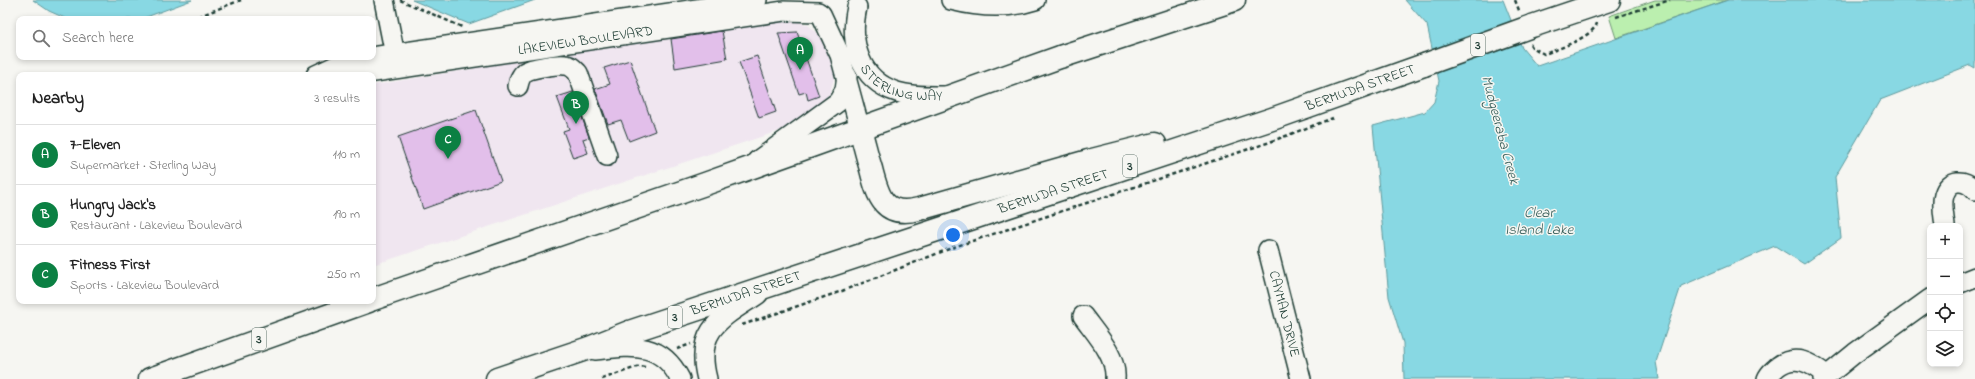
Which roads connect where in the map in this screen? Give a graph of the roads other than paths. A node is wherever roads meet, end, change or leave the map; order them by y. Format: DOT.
graph roads {
  1 [pos="384,0"];
  2 [pos="755,0"];
  3 [pos="951,0"];
  4 [pos="1035,0"];
  5 [pos="1234,0"];
  6 [pos="860,3"];
  7 [pos="816,9"];
  8 [pos="1609,13"];
  9 [pos="741,17"];
  10 [pos="640,25"];
  11 [pos="396,61"];
  12 [pos="322,72"];
  13 [pos="363,72"];
  14 [pos="846,76"];
  15 [pos="518,86"];
  16 [pos="956,96"];
  17 [pos="1272,119"];
  18 [pos="860,130"];
  19 [pos="606,156"];
  20 [pos="743,171"];
  21 [pos="1975,190"];
  22 [pos="1945,223"];
  23 [pos="1268,250"];
  24 [pos="1975,277"];
  25 [pos="1963,282"];
  26 [pos="770,285"];
  27 [pos="376,299"];
  28 [pos="1927,301"];
  29 [pos="361,304"];
  30 [pos="1083,316"];
  31 [pos="580,352"];
  32 [pos="701,377"];
  33 [pos="1824,377"];
  34 [pos="150,379"];
  35 [pos="496,379"];
  36 [pos="680,379"];
  37 [pos="1115,379"];
  38 [pos="1301,379"];
  39 [pos="1767,379"];
  1 -- 11 [label="street"];
  2 -- 9 [label="street"];
  2 -- 10 [label="street, LAKEVIEW BOULEVARD"];
  3 -- 4 [label="street"];
  5 -- 16 [label="main road"];
  6 -- 7 [label="street, LAKEVIEW BOULEVARD"];
  6 -- 16 [label="street, STERLING WAY"];
  7 -- 9 [label="street, LAKEVIEW BOULEVARD"];
  7 -- 14 [label="street, STERLING WAY"];
  8 -- 17 [label="main road, BERMUDA STREET / 3, bridge"];
  9 -- 10 [label="street, LAKEVIEW BOULEVARD"];
  10 -- 11 [label="street, LAKEVIEW BOULEVARD"];
  11 -- 12 [label="street, LAKEVIEW BOULEVARD"];
  11 -- 13 [label="street, LAKEVIEW BOULEVARD"];
  14 -- 18 [label="street, STERLING WAY"];
  14 -- 20 [label="street"];
  15 -- 19 [label="street"];
  16 -- 18 [label="main road"];
  17 -- 18 [label="main road"];
  17 -- 26 [label="main road, BERMUDA STREET / 3"];
  18 -- 20 [label="main road"];
  20 -- 27 [label="main road"];
  21 -- 22 [label="street"];
  23 -- 38 [label="street, CAYMAN DRIVE"];
  24 -- 25 [label="street"];
  26 -- 31 [label="main road, BERMUDA STREET / 3"];
  26 -- 32 [label="street"];
  28 -- 33 [label="street"];
  29 -- 34 [label="main road, 3"];
  30 -- 37 [label="street"];
  31 -- 35 [label="main road, BERMUDA STREET / 3"];
  31 -- 36 [label="street"];
  33 -- 39 [label="street"];
}
